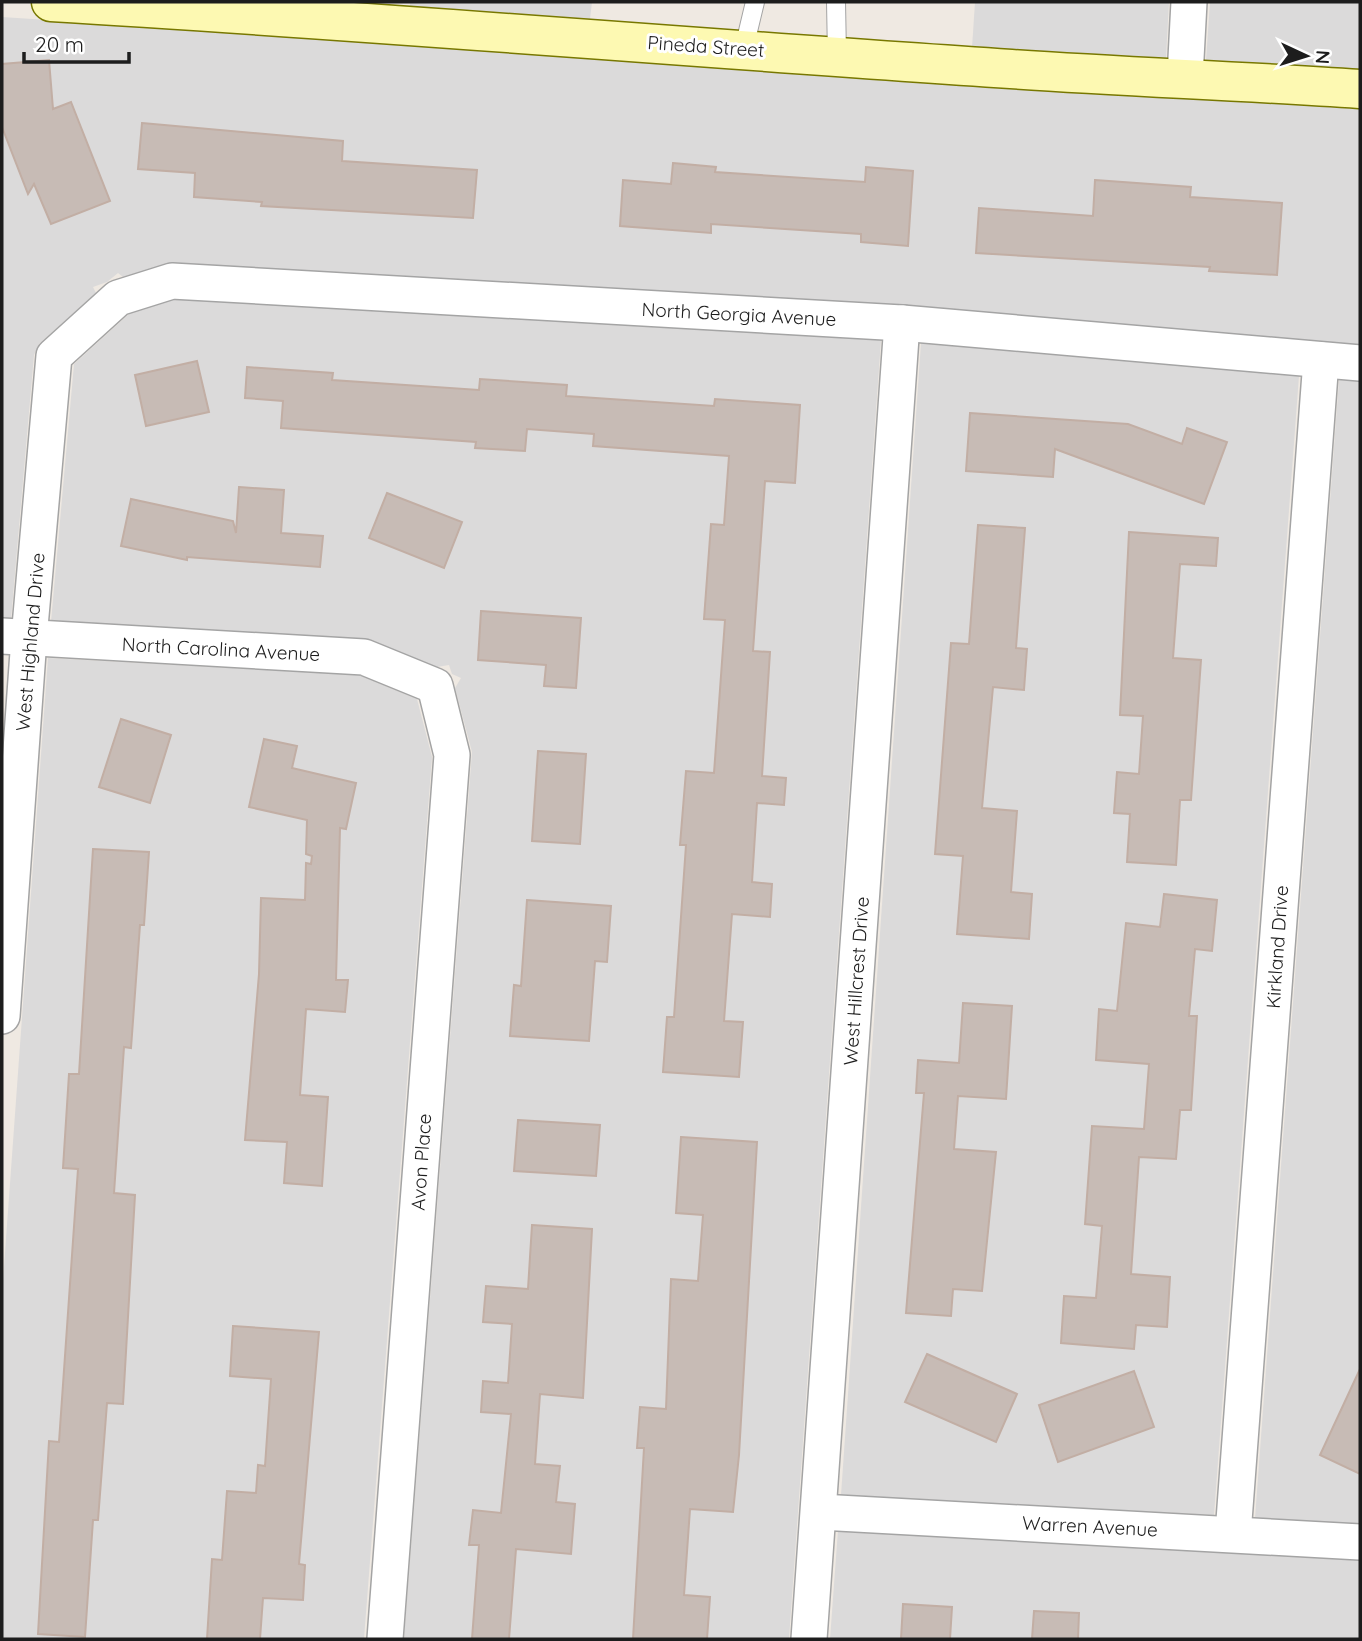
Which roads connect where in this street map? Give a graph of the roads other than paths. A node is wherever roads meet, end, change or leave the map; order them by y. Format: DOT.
graph roads {
  1 [pos="51,2"];
  2 [pos="755,2"];
  3 [pos="836,2"];
  4 [pos="1189,2"];
  5 [pos="389,12"];
  6 [pos="744,48"];
  7 [pos="838,55"];
  8 [pos="1185,77"];
  9 [pos="1360,89"];
  10 [pos="118,298"];
  11 [pos="902,323"];
  12 [pos="1321,360"];
  13 [pos="1360,363"];
  14 [pos="15,637"];
  15 [pos="435,686"];
  16 [pos="2,1016"];
  17 [pos="820,1512"];
  18 [pos="1233,1534"];
  19 [pos="1360,1542"];
  20 [pos="385,1639"];
  21 [pos="809,1639"];
  1 -- 5 [label="street, Pineda Street"];
  2 -- 6 [label="lane"];
  3 -- 7 [label="lane"];
  4 -- 8 [label="street"];
  5 -- 6 [label="street, Pineda Street"];
  6 -- 7 [label="street, Pineda Street"];
  7 -- 8 [label="street, Pineda Street"];
  8 -- 9 [label="street, Pineda Street"];
  10 -- 11 [label="street, North Georgia Avenue"];
  10 -- 14 [label="street, West Highland Drive"];
  11 -- 12 [label="street, North Georgia Avenue"];
  11 -- 17 [label="street, West Hillcrest Drive"];
  12 -- 13 [label="street, North Georgia Avenue"];
  12 -- 18 [label="street, Kirkland Drive"];
  14 -- 15 [label="street, North Carolina Avenue"];
  14 -- 16 [label="street, West Highland Drive"];
  15 -- 20 [label="street, Avon Place"];
  17 -- 18 [label="street, Warren Avenue"];
  17 -- 21 [label="street, West Hillcrest Drive"];
  18 -- 19 [label="street, Warren Avenue"];
}
